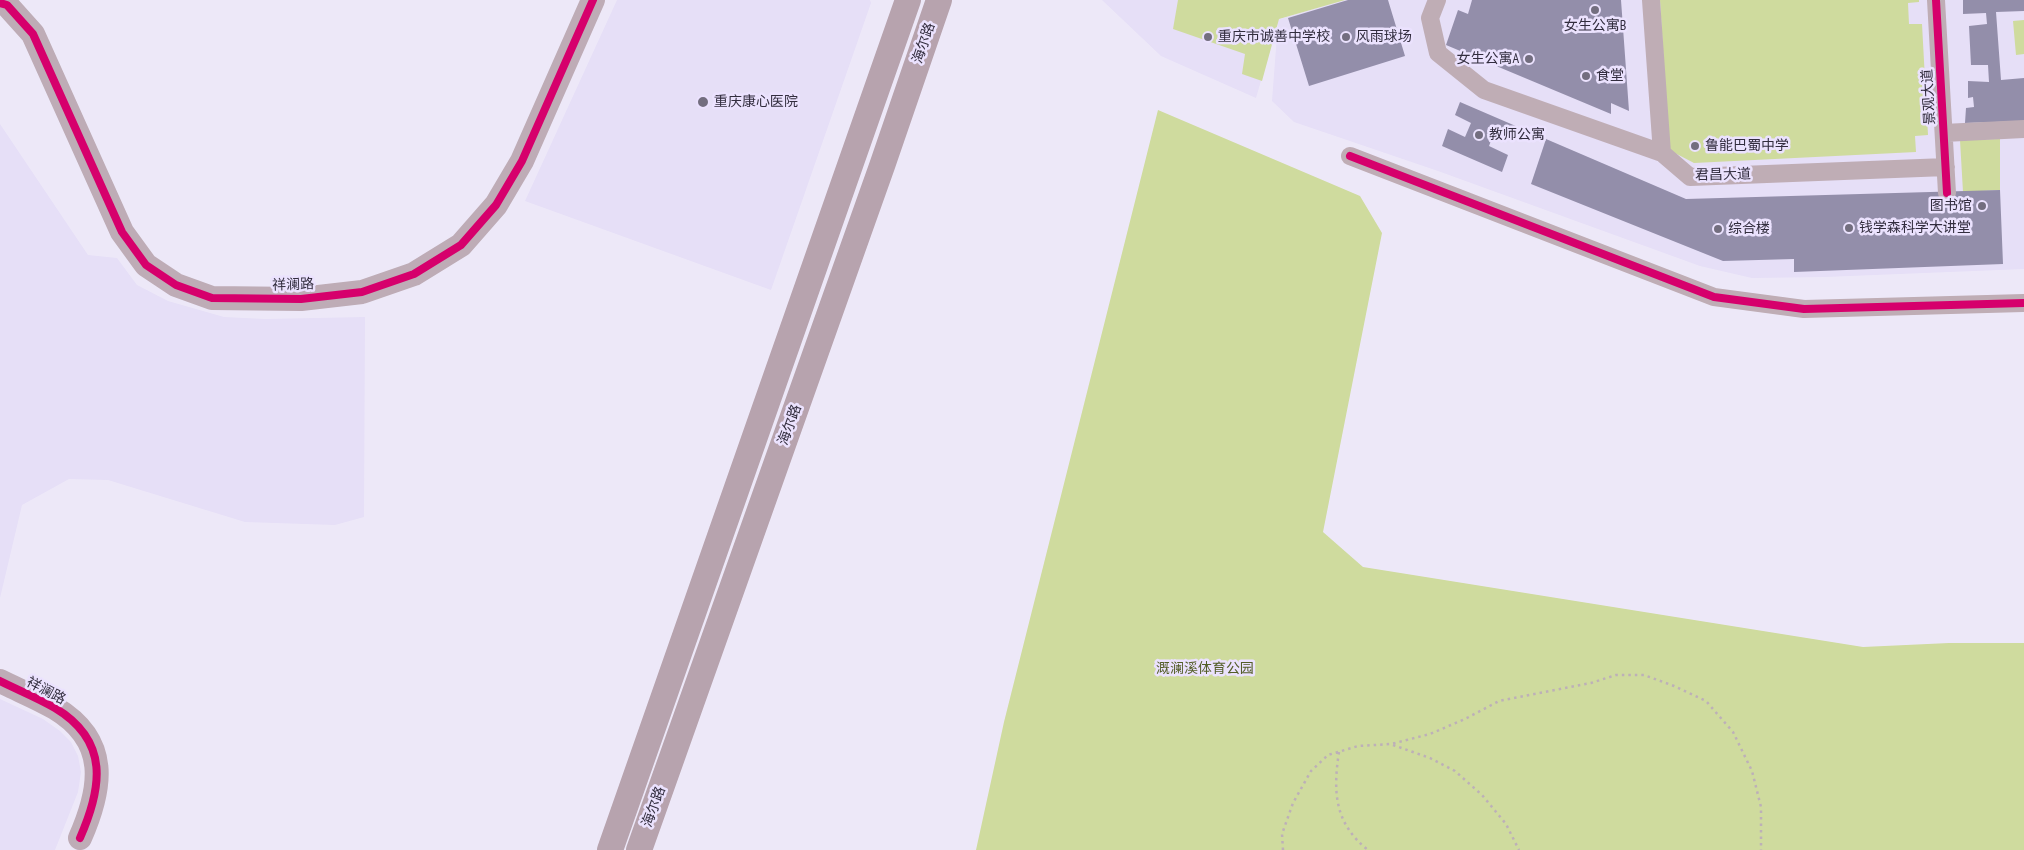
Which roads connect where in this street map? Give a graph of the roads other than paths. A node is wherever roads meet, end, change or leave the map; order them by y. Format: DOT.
graph roads {
  1 [pos="593,0"];
  2 [pos="908,0"];
  3 [pos="938,0"];
  4 [pos="1437,0"];
  5 [pos="1651,0"];
  6 [pos="1936,0"];
  7 [pos="0,3"];
  8 [pos="2024,129"];
  9 [pos="1944,133"];
  10 [pos="1662,153"];
  11 [pos="1350,156"];
  12 [pos="1946,167"];
  13 [pos="1947,192"];
  14 [pos="2024,303"];
  15 [pos="0,681"];
  16 [pos="78,846"];
  17 [pos="610,850"];
  18 [pos="639,850"];
  1 -- 7 [label="street, 祥澜路"];
  2 -- 17 [label="main road, 海尔路"];
  3 -- 18 [label="main road, 海尔路"];
  4 -- 10 [label="street"];
  5 -- 10 [label="street"];
  6 -- 9 [label="street, 景观大道"];
  8 -- 9 [label="street"];
  9 -- 12 [label="street, 景观大道"];
  10 -- 12 [label="street, 君昌大道"];
  11 -- 14 [label="street"];
  12 -- 13 [label="street, 景观大道"];
  15 -- 16 [label="street, 祥澜路"];
}
